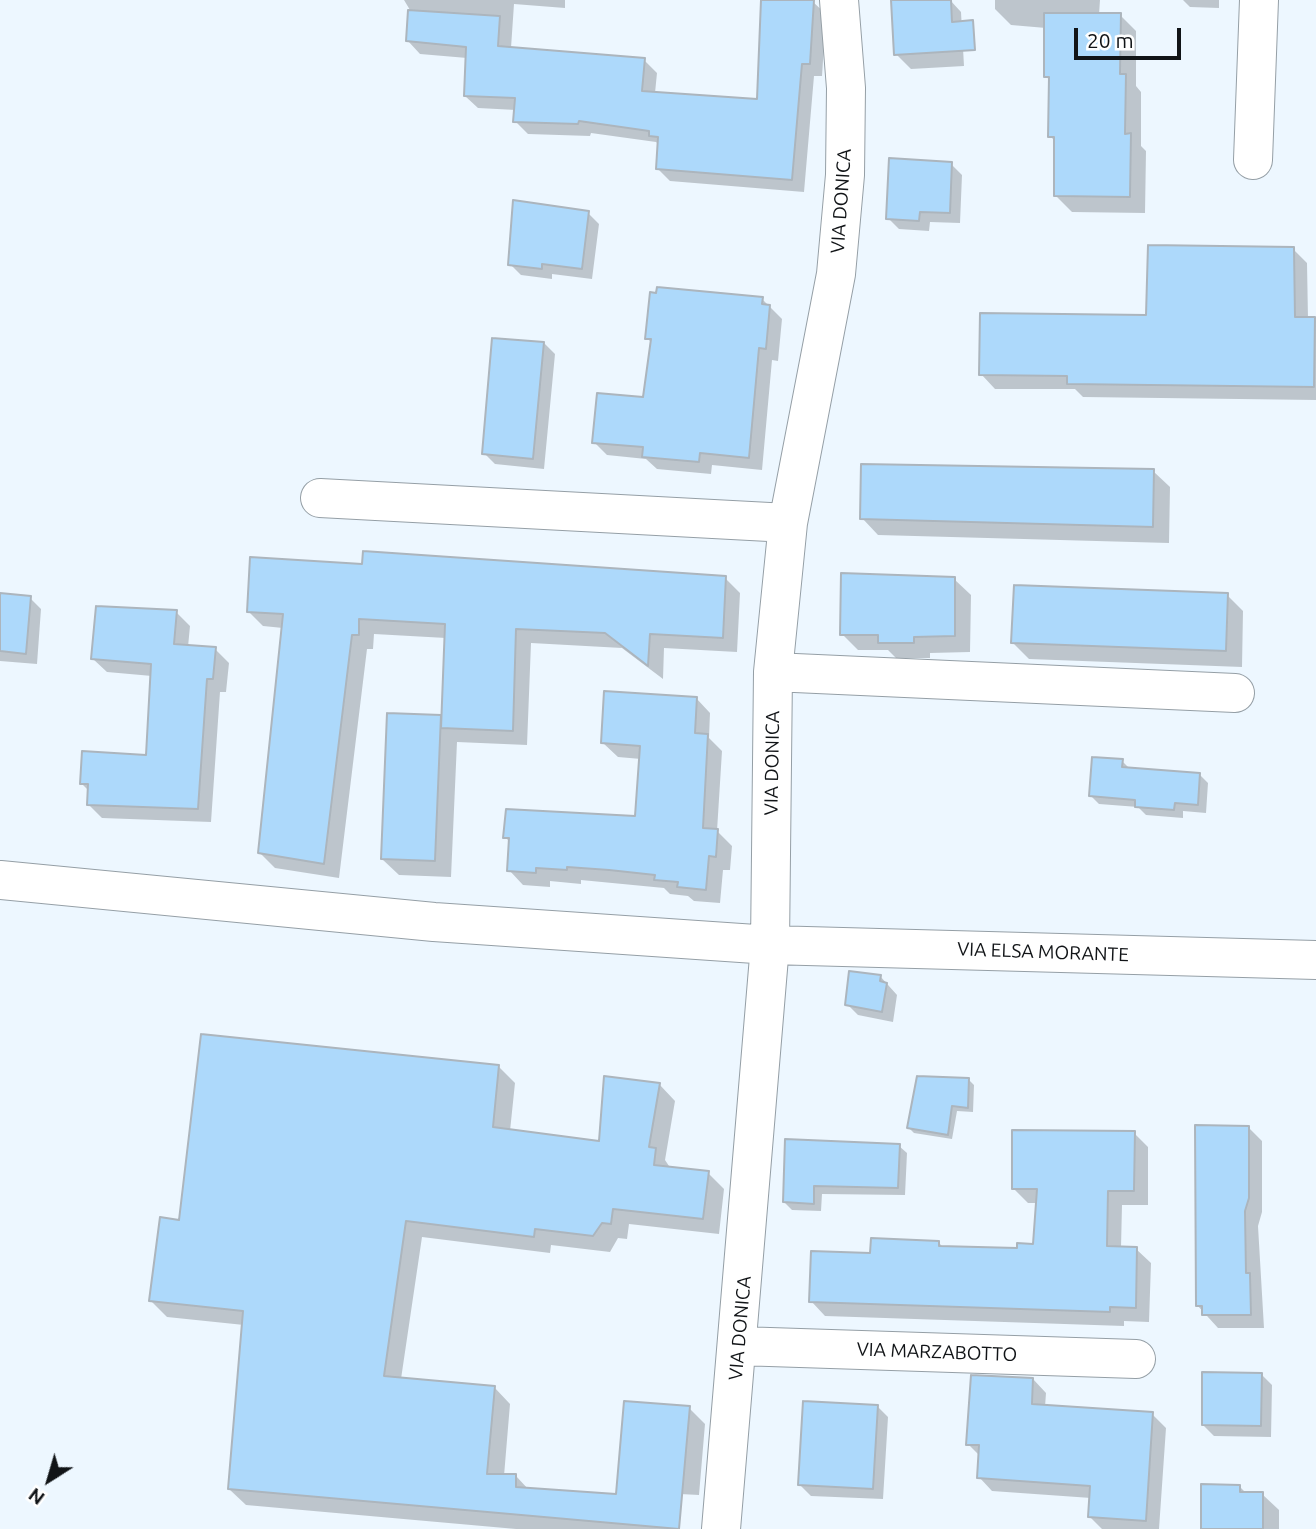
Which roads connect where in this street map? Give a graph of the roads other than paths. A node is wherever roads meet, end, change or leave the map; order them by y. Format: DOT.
graph roads {
  1 [pos="839,0"];
  2 [pos="1259,0"];
  3 [pos="1253,160"];
  4 [pos="320,498"];
  5 [pos="788,523"];
  6 [pos="773,672"];
  7 [pos="1235,693"];
  8 [pos="0,880"];
  9 [pos="770,944"];
  10 [pos="1316,960"];
  11 [pos="739,1346"];
  12 [pos="1136,1359"];
  13 [pos="721,1529"];
  1 -- 5 [label="street, VIA DONICA"];
  2 -- 3 [label="street"];
  4 -- 5 [label="street"];
  5 -- 6 [label="street, VIA DONICA"];
  6 -- 7 [label="street"];
  6 -- 9 [label="street, VIA DONICA"];
  8 -- 9 [label="street, VIA ELSA MORANTE"];
  9 -- 10 [label="street, VIA ELSA MORANTE"];
  9 -- 11 [label="street, VIA DONICA"];
  11 -- 12 [label="street, VIA MARZABOTTO"];
  11 -- 13 [label="street, VIA DONICA"];
}
